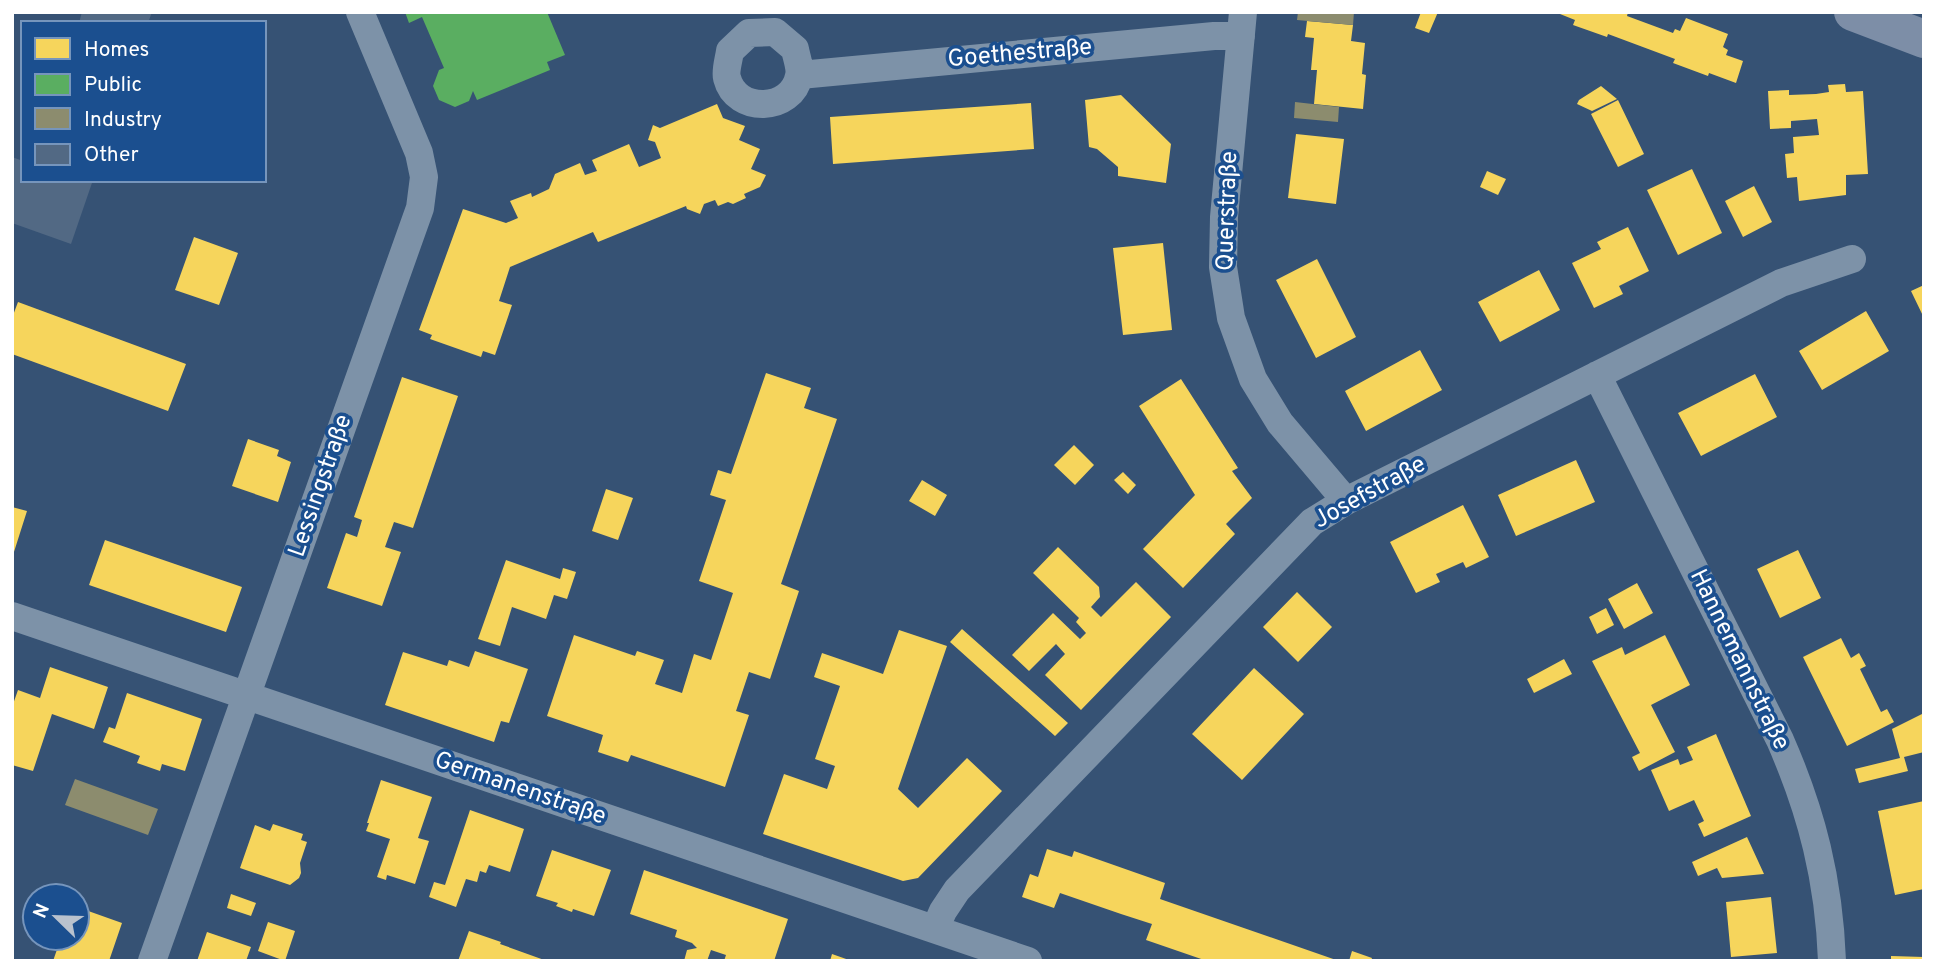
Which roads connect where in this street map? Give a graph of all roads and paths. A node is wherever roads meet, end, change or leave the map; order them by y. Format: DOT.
graph roads {
  1 [pos="360,12"];
  2 [pos="1853,12"];
  3 [pos="1242,24"];
  4 [pos="1924,39"];
  5 [pos="800,75"];
  6 [pos="1852,259"];
  7 [pos="1597,375"];
  8 [pos="1346,500"];
  9 [pos="12,616"];
  10 [pos="247,696"];
  11 [pos="935,929"];
  12 [pos="152,961"];
  13 [pos="1028,961"];
  14 [pos="1832,961"];
  1 -- 10 [label="street, Lessingstraße"];
  2 -- 4 [label="main road"];
  3 -- 5 [label="street, Goethestraße"];
  3 -- 8 [label="street, Querstraße"];
  6 -- 7 [label="street, Josefstraße"];
  7 -- 8 [label="street, Josefstraße"];
  7 -- 14 [label="street, Hannemannstraße"];
  8 -- 11 [label="street, Josefstraße"];
  9 -- 10 [label="street, Germanenstraße"];
  10 -- 11 [label="street, Germanenstraße"];
  10 -- 12 [label="street, Lessingstraße"];
  11 -- 13 [label="street, Germanenstraße"];
}
